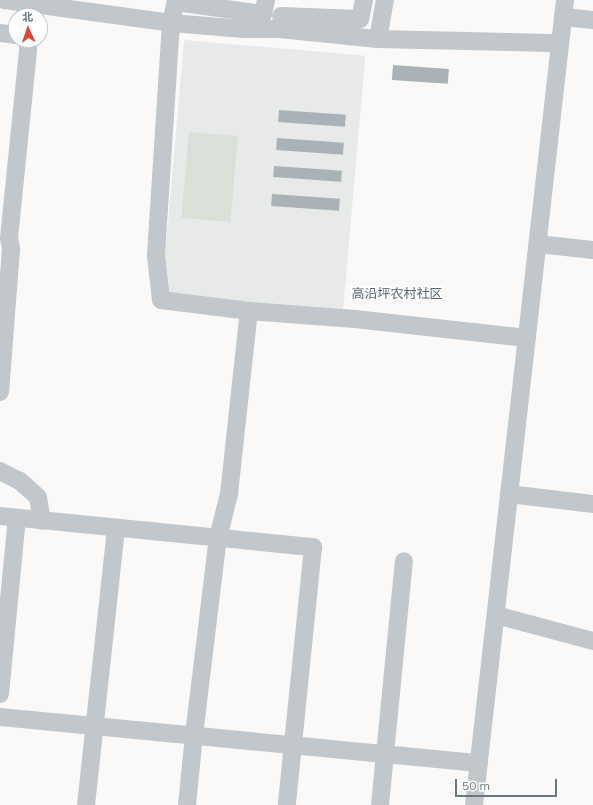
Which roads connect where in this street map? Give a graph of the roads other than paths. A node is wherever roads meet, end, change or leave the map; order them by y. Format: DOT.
graph roads {
  1 [pos="4,0"];
  2 [pos="266,0"];
  3 [pos="364,0"];
  4 [pos="385,0"];
  5 [pos="176,1"];
  6 [pos="34,7"];
  7 [pos="564,8"];
  8 [pos="281,15"];
  9 [pos="593,20"];
  10 [pos="171,23"];
  11 [pos="378,39"];
  12 [pos="560,43"];
  13 [pos="28,48"];
  14 [pos="5,238"];
  15 [pos="538,244"];
  16 [pos="593,250"];
  17 [pos="250,311"];
  18 [pos="527,338"];
  19 [pos="0,392"];
  20 [pos="0,471"];
  21 [pos="510,494"];
  22 [pos="593,504"];
  23 [pos="8,517"];
  24 [pos="42,520"];
  25 [pos="116,528"];
  26 [pos="218,538"];
  27 [pos="404,561"];
  28 [pos="496,615"];
  29 [pos="593,641"];
  30 [pos="0,694"];
  31 [pos="0,717"];
  32 [pos="94,726"];
  33 [pos="194,736"];
  34 [pos="293,744"];
  35 [pos="385,753"];
  36 [pos="479,763"];
  37 [pos="86,805"];
  38 [pos="187,805"];
  39 [pos="286,805"];
  40 [pos="380,805"];
  41 [pos="474,805"];
  1 -- 6 [label="street"];
  2 -- 5 [label="street"];
  3 -- 8 [label="street"];
  4 -- 11 [label="street"];
  5 -- 10 [label="street"];
  6 -- 10 [label="street"];
  7 -- 9 [label="street"];
  7 -- 12 [label="street"];
  8 -- 10 [label="street"];
  8 -- 11 [label="street"];
  10 -- 17 [label="street"];
  11 -- 12 [label="street"];
  12 -- 15 [label="street"];
  13 -- 14 [label="street"];
  14 -- 19 [label="street"];
  15 -- 16 [label="street"];
  15 -- 18 [label="street"];
  17 -- 18 [label="street"];
  17 -- 26 [label="street"];
  18 -- 21 [label="street"];
  20 -- 24 [label="street"];
  21 -- 22 [label="street"];
  21 -- 28 [label="street"];
  23 -- 24 [label="street"];
  23 -- 30 [label="street"];
  24 -- 25 [label="street"];
  25 -- 26 [label="street"];
  25 -- 32 [label="street"];
  26 -- 33 [label="street"];
  26 -- 34 [label="street"];
  27 -- 35 [label="street"];
  28 -- 29 [label="street"];
  28 -- 36 [label="street"];
  31 -- 32 [label="street"];
  32 -- 33 [label="street"];
  32 -- 37 [label="street"];
  33 -- 34 [label="street"];
  33 -- 38 [label="street"];
  34 -- 35 [label="street"];
  34 -- 39 [label="street"];
  35 -- 36 [label="street"];
  35 -- 40 [label="street"];
  36 -- 41 [label="street"];
}
